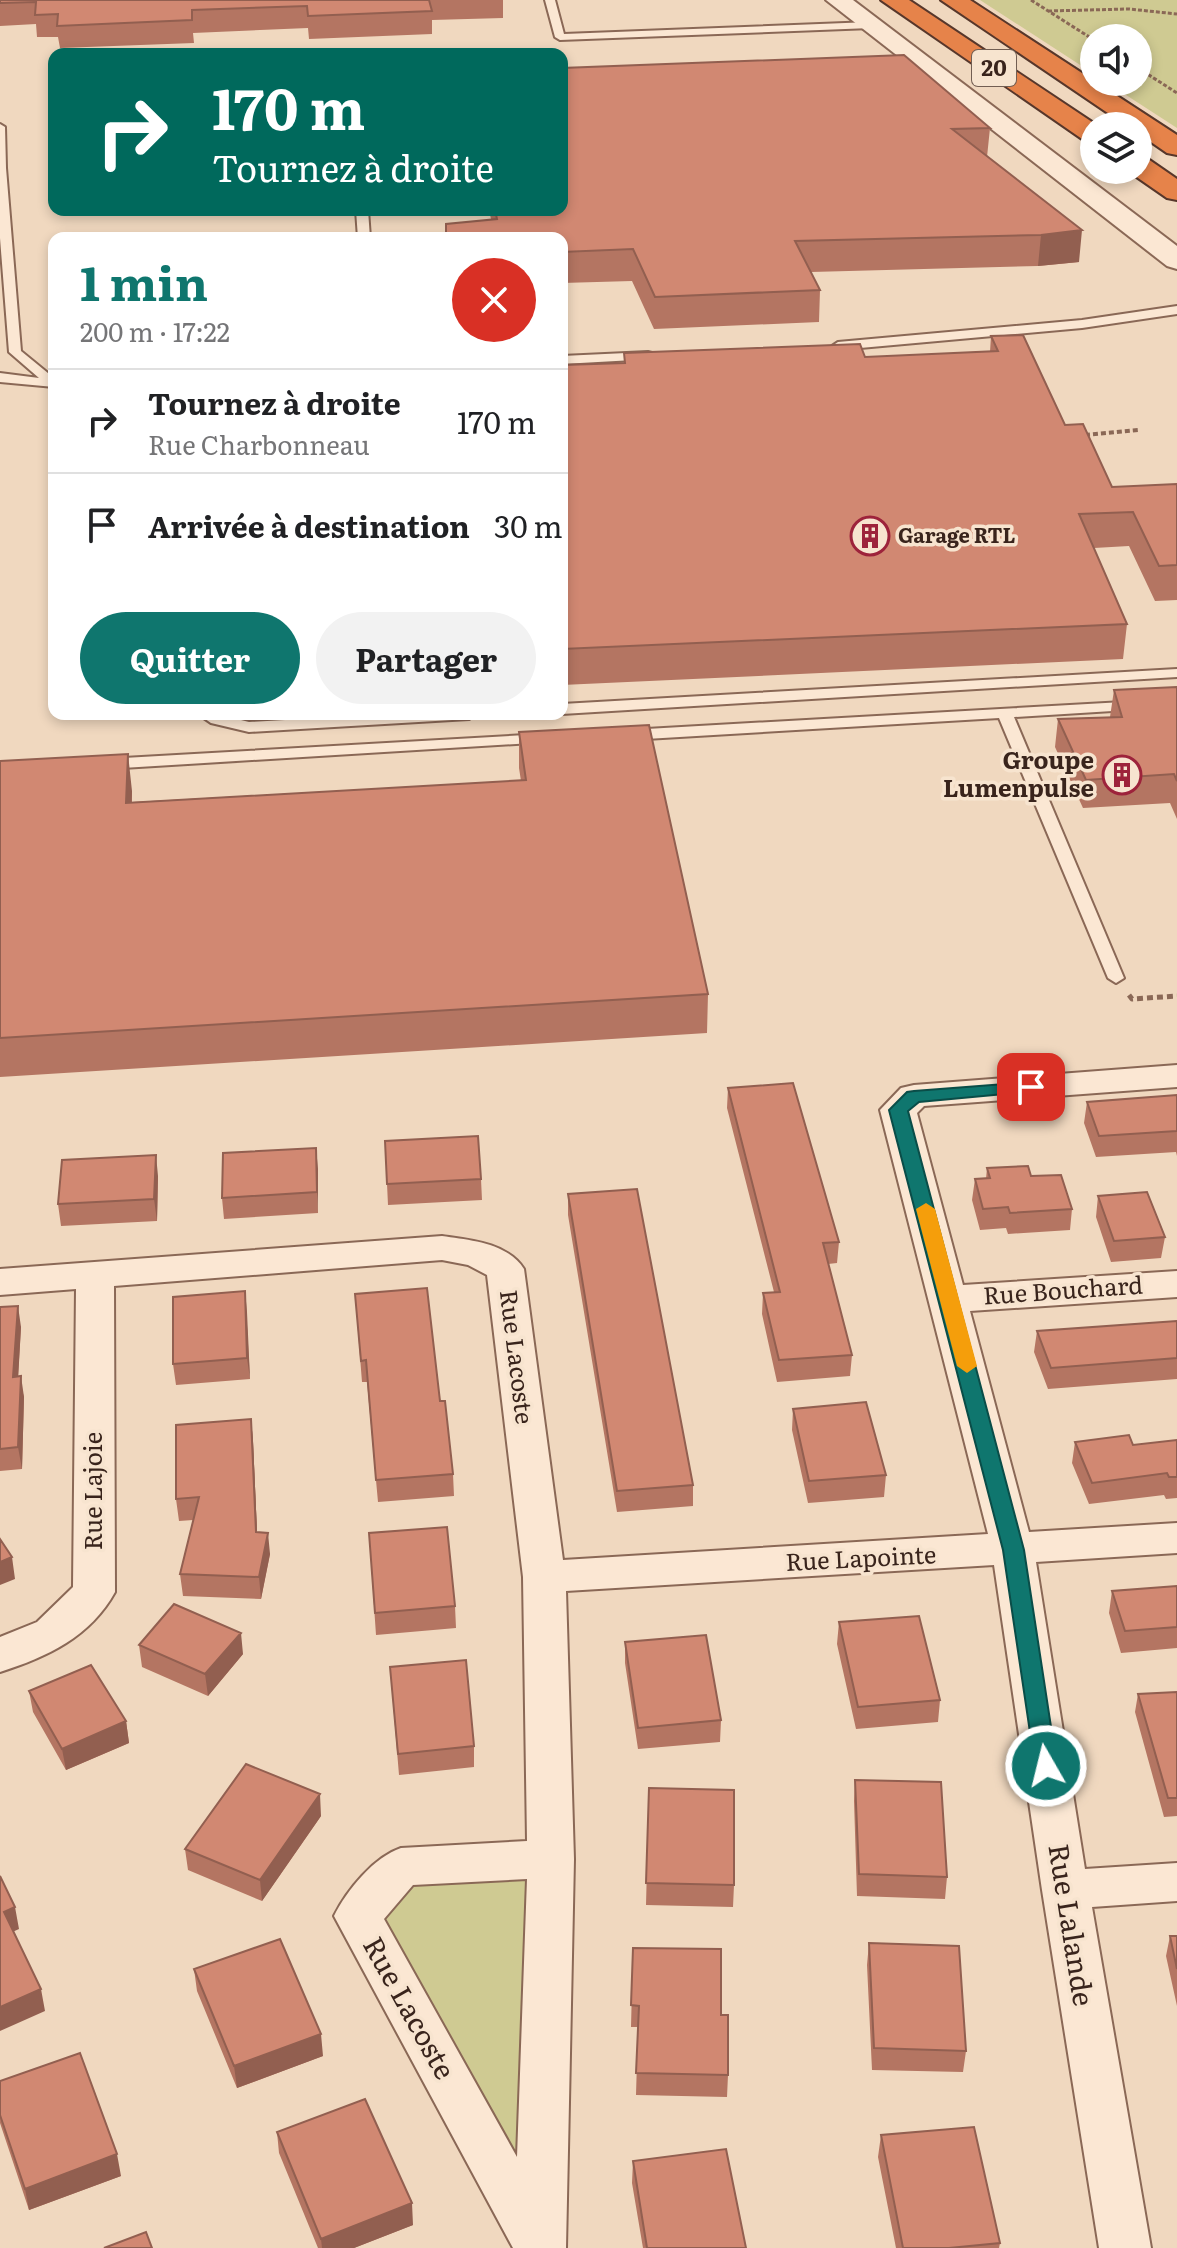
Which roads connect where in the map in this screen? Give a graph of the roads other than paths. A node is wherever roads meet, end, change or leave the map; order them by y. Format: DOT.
graph roads {
  1 [pos="550,0"];
  2 [pos="838,0"];
  3 [pos="893,0"];
  4 [pos="916,0"];
  5 [pos="953,0"];
  6 [pos="871,25"];
  7 [pos="1084,112"];
  8 [pos="1080,126"];
  9 [pos="0,127"];
  10 [pos="1177,147"];
  11 [pos="1152,157"];
  12 [pos="1,166"];
  13 [pos="1177,174"];
  14 [pos="1152,175"];
  15 [pos="1177,192"];
  16 [pos="1177,260"];
  17 [pos="1177,310"];
  18 [pos="818,348"];
  19 [pos="668,355"];
  20 [pos="568,360"];
  21 [pos="0,377"];
  22 [pos="48,379"];
  23 [pos="48,383"];
  24 [pos="1177,673"];
  25 [pos="1177,703"];
  26 [pos="568,709"];
  27 [pos="1005,713"];
  28 [pos="216,720"];
  29 [pos="367,720"];
  30 [pos="613,736"];
  31 [pos="566,738"];
  32 [pos="94,765"];
  33 [pos="1116,978"];
  34 [pos="1177,1076"];
  35 [pos="95,1275"];
  36 [pos="0,1282"];
  37 [pos="1177,1284"];
  38 [pos="950,1299"];
  39 [pos="1177,1538"];
  40 [pos="1013,1550"];
  41 [pos="544,1577"];
  42 [pos="0,1655"];
  43 [pos="551,1859"];
  44 [pos="1177,1882"];
  45 [pos="1065,1890"];
  46 [pos="540,2248"];
  47 [pos="1125,2248"];
  1 -- 6 [label="lane"];
  2 -- 6 [label="street"];
  3 -- 8 [label="highway, 20"];
  4 -- 7 [label="highway"];
  5 -- 10 [label="highway, 20"];
  6 -- 16 [label="street"];
  9 -- 12 [label="lane"];
  11 -- 13 [label="highway"];
  12 -- 22 [label="lane"];
  14 -- 15 [label="highway"];
  17 -- 18 [label="lane"];
  19 -- 20 [label="lane"];
  21 -- 23 [label="lane"];
  24 -- 26 [label="lane"];
  25 -- 27 [label="lane"];
  27 -- 30 [label="lane"];
  27 -- 33 [label="lane"];
  28 -- 29 [label="lane"];
  31 -- 32 [label="lane"];
  34 -- 38 [label="street, Rue Lalande"];
  35 -- 36 [label="street, Rue Lacoste"];
  35 -- 41 [label="street, Rue Lacoste"];
  35 -- 42 [label="street, Rue Lajoie"];
  37 -- 38 [label="street, Rue Bouchard"];
  38 -- 40 [label="street, Rue Lalande"];
  39 -- 40 [label="street, Rue Lapointe"];
  40 -- 41 [label="street, Rue Lapointe"];
  40 -- 45 [label="street, Rue Lalande"];
  41 -- 43 [label="street, Rue Lacoste"];
  43 -- 46 [label="street, Rue Lacoste"];
  43 -- 46 [label="street, Rue Lacoste"];
  44 -- 45 [label="street"];
  45 -- 47 [label="street, Rue Lalande"];
}
